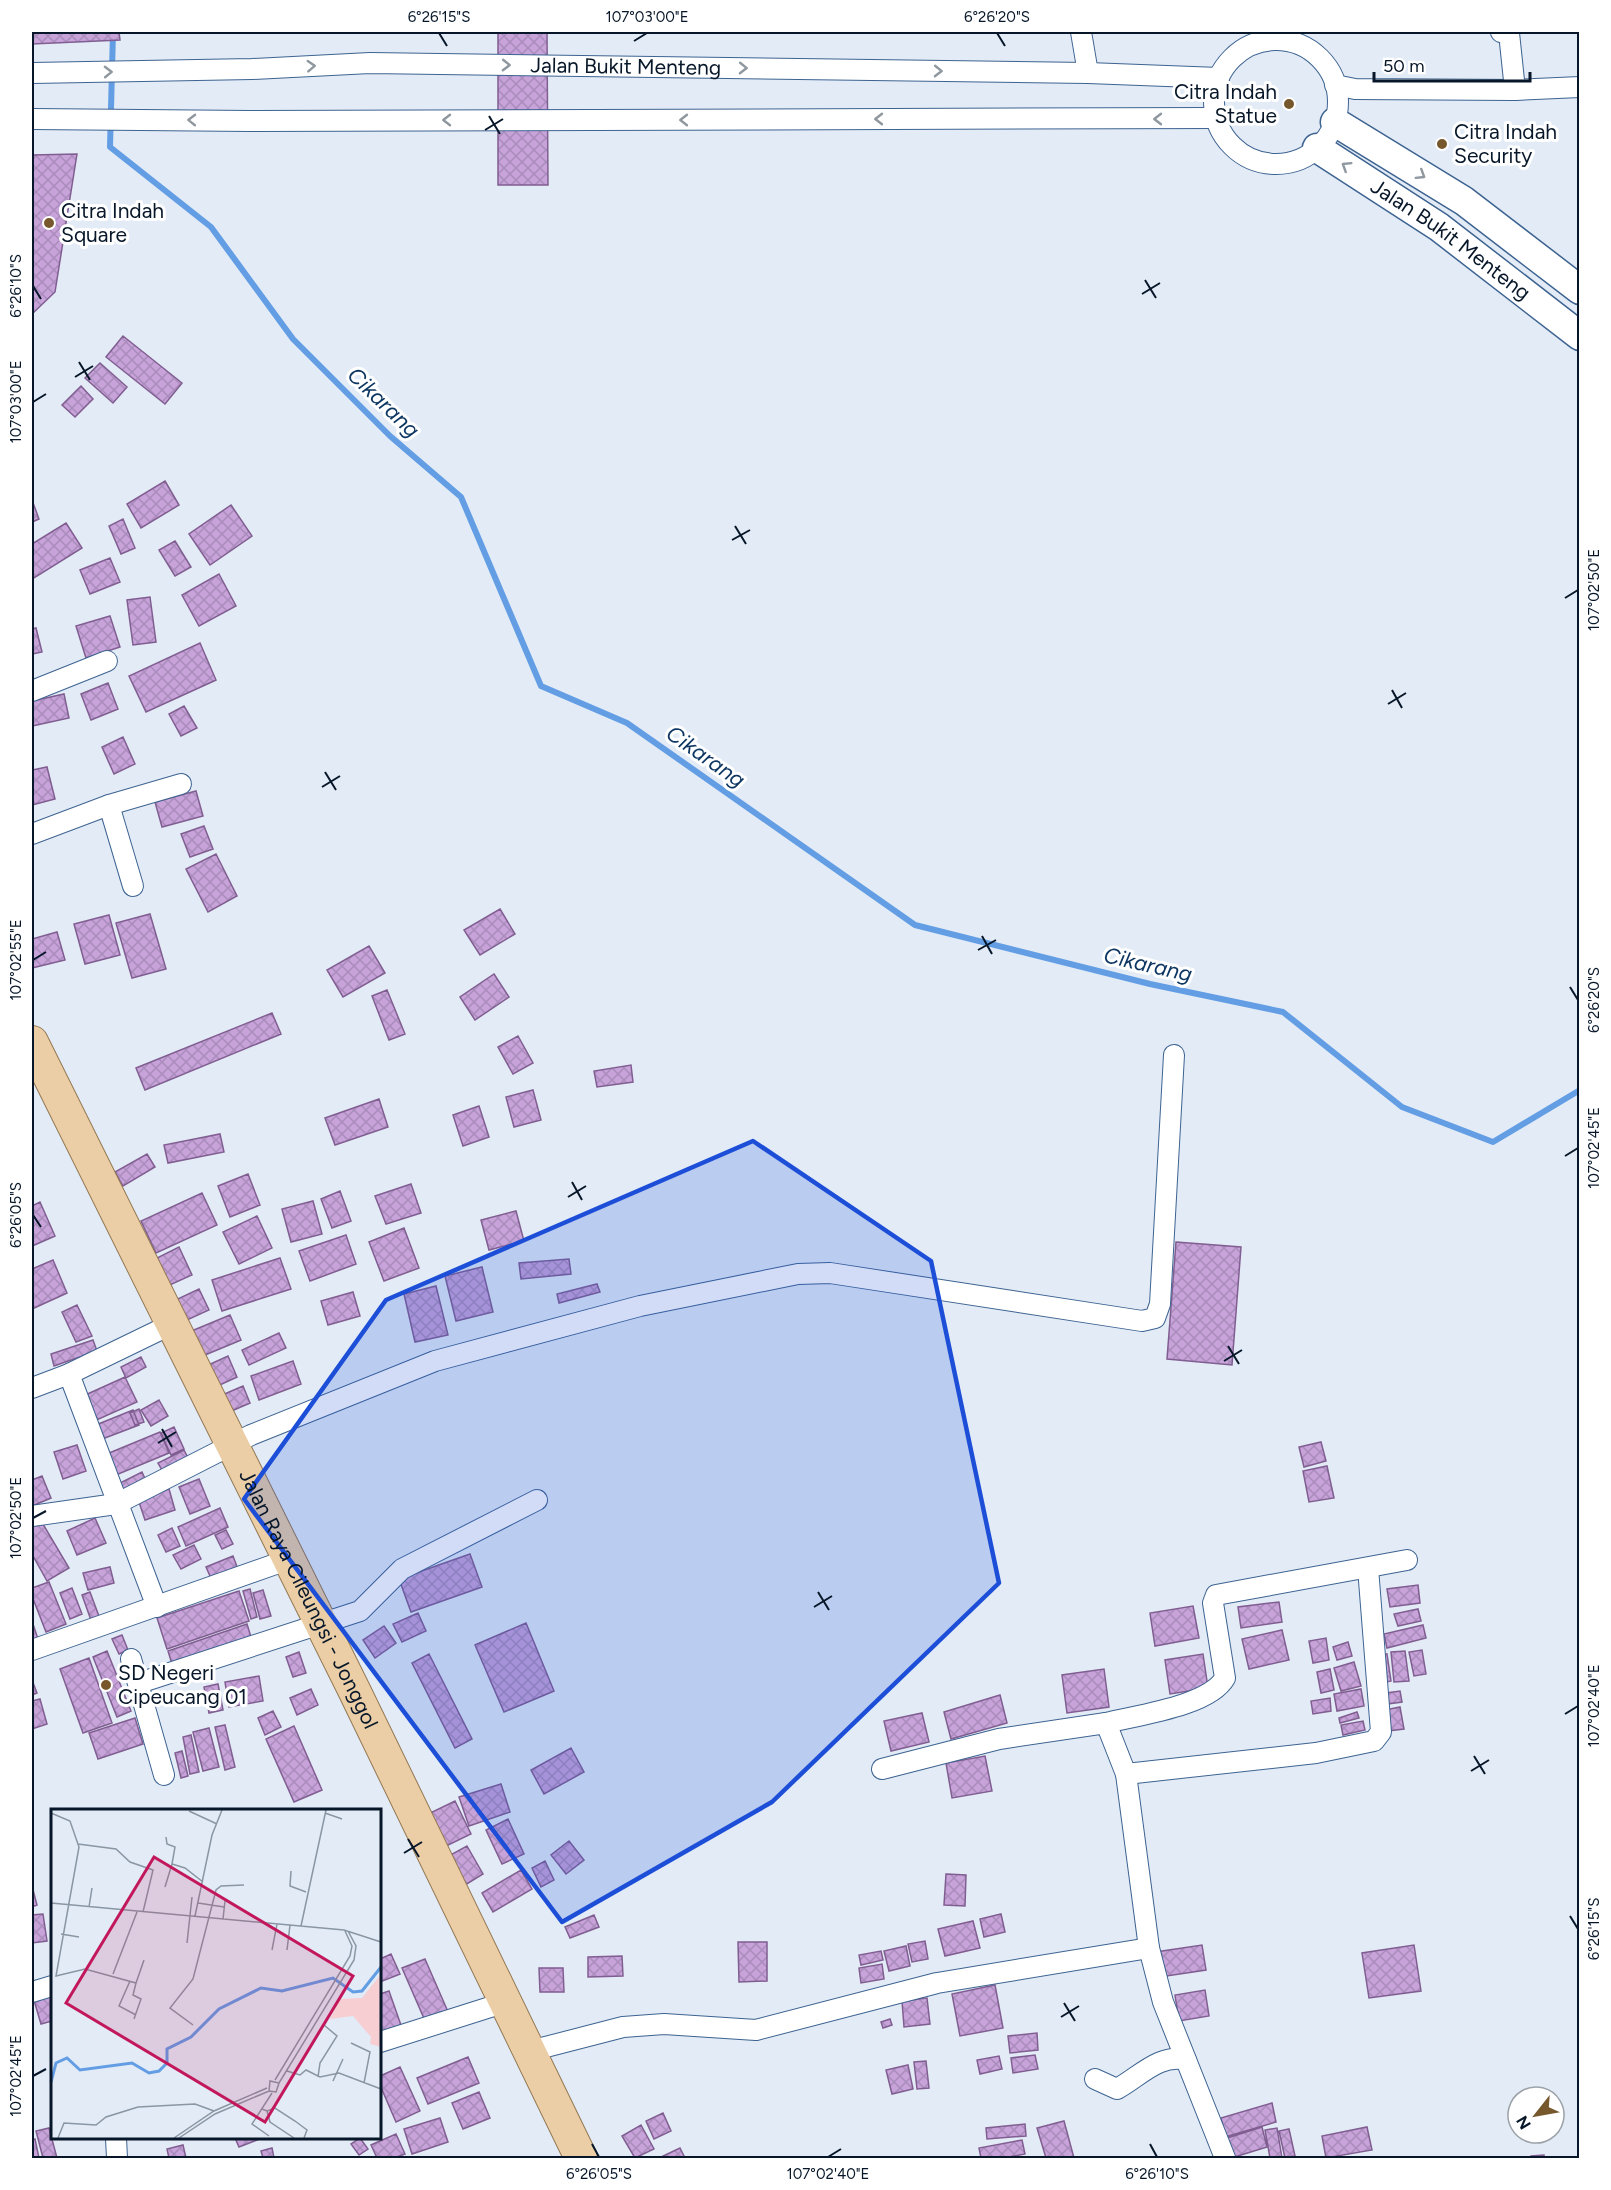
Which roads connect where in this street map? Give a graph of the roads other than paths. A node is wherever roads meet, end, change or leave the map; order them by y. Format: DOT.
graph roads {
  1 [pos="1081,32"];
  2 [pos="1507,32"];
  3 [pos="40,73"];
  4 [pos="1088,73"];
  5 [pos="1219,78"];
  6 [pos="1335,85"];
  7 [pos="1580,87"];
  8 [pos="1515,90"];
  9 [pos="1216,118"];
  10 [pos="41,119"];
  11 [pos="1335,122"];
  12 [pos="1317,148"];
  13 [pos="1580,290"];
  14 [pos="1580,336"];
  15 [pos="107,661"];
  16 [pos="32,691"];
  17 [pos="181,784"];
  18 [pos="109,805"];
  19 [pos="32,834"];
  20 [pos="133,886"];
  21 [pos="32,1042"];
  22 [pos="1174,1055"];
  23 [pos="172,1324"];
  24 [pos="69,1374"];
  25 [pos="32,1389"];
  26 [pos="232,1444"];
  27 [pos="537,1500"];
  28 [pos="116,1504"];
  29 [pos="32,1516"];
  30 [pos="287,1560"];
  31 [pos="1407,1560"];
  32 [pos="1368,1568"];
  33 [pos="157,1607"];
  34 [pos="321,1624"];
  35 [pos="32,1650"];
  36 [pos="131,1659"];
  37 [pos="139,1683"];
  38 [pos="1106,1723"];
  39 [pos="882,1768"];
  40 [pos="1126,1774"];
  41 [pos="165,1775"];
  42 [pos="1149,1948"];
  43 [pos="51,1986"];
  44 [pos="32,1992"];
  45 [pos="506,2002"];
  46 [pos="381,2042"];
  47 [pos="530,2051"];
  48 [pos="1186,2060"];
  49 [pos="1095,2079"];
  50 [pos="116,2139"];
  51 [pos="117,2158"];
  52 [pos="580,2158"];
  53 [pos="1225,2158"];
  1 -- 4 [label="street"];
  2 -- 8 [label="street"];
  3 -- 4 [label="street, Jalan Bukit Menteng, one-way"];
  4 -- 5 [label="street, Jalan Bukit Menteng"];
  5 -- 6 [label="street"];
  5 -- 9 [label="street"];
  6 -- 8 [label="street"];
  6 -- 11 [label="street"];
  7 -- 8 [label="street"];
  9 -- 10 [label="street, one-way"];
  9 -- 12 [label="street"];
  11 -- 12 [label="street"];
  11 -- 13 [label="street, Jalan Bukit Menteng, one-way"];
  14 -- 12 [label="street, Jalan Bukit Menteng, one-way"];
  15 -- 16 [label="street"];
  17 -- 18 [label="street"];
  18 -- 19 [label="street"];
  18 -- 20 [label="street"];
  21 -- 23 [label="main road, Jalan Raya Cileungsi - Jonggol"];
  22 -- 26 [label="street"];
  23 -- 24 [label="street"];
  23 -- 26 [label="main road, Jalan Raya Cileungsi - Jonggol"];
  24 -- 25 [label="street"];
  24 -- 28 [label="street"];
  26 -- 28 [label="street"];
  26 -- 30 [label="main road, Jalan Raya Cileungsi - Jonggol"];
  27 -- 34 [label="street"];
  28 -- 29 [label="street"];
  28 -- 33 [label="street"];
  30 -- 33 [label="street"];
  30 -- 34 [label="main road, Jalan Raya Cileungsi - Jonggol"];
  31 -- 32 [label="street"];
  32 -- 38 [label="street"];
  32 -- 40 [label="street"];
  33 -- 35 [label="street"];
  34 -- 37 [label="street"];
  34 -- 45 [label="main road, Jalan Raya Cileungsi - Jonggol"];
  36 -- 37 [label="street"];
  37 -- 41 [label="street"];
  38 -- 39 [label="street"];
  38 -- 40 [label="street"];
  40 -- 42 [label="street"];
  42 -- 47 [label="street"];
  42 -- 48 [label="street"];
  43 -- 44 [label="street"];
  45 -- 46 [label="street"];
  45 -- 47 [label="main road, Jalan Raya Cileungsi - Jonggol"];
  47 -- 52 [label="main road, Jalan Raya Cileungsi - Jonggol"];
  48 -- 49 [label="street"];
  48 -- 53 [label="street"];
  50 -- 51 [label="street"];
}
